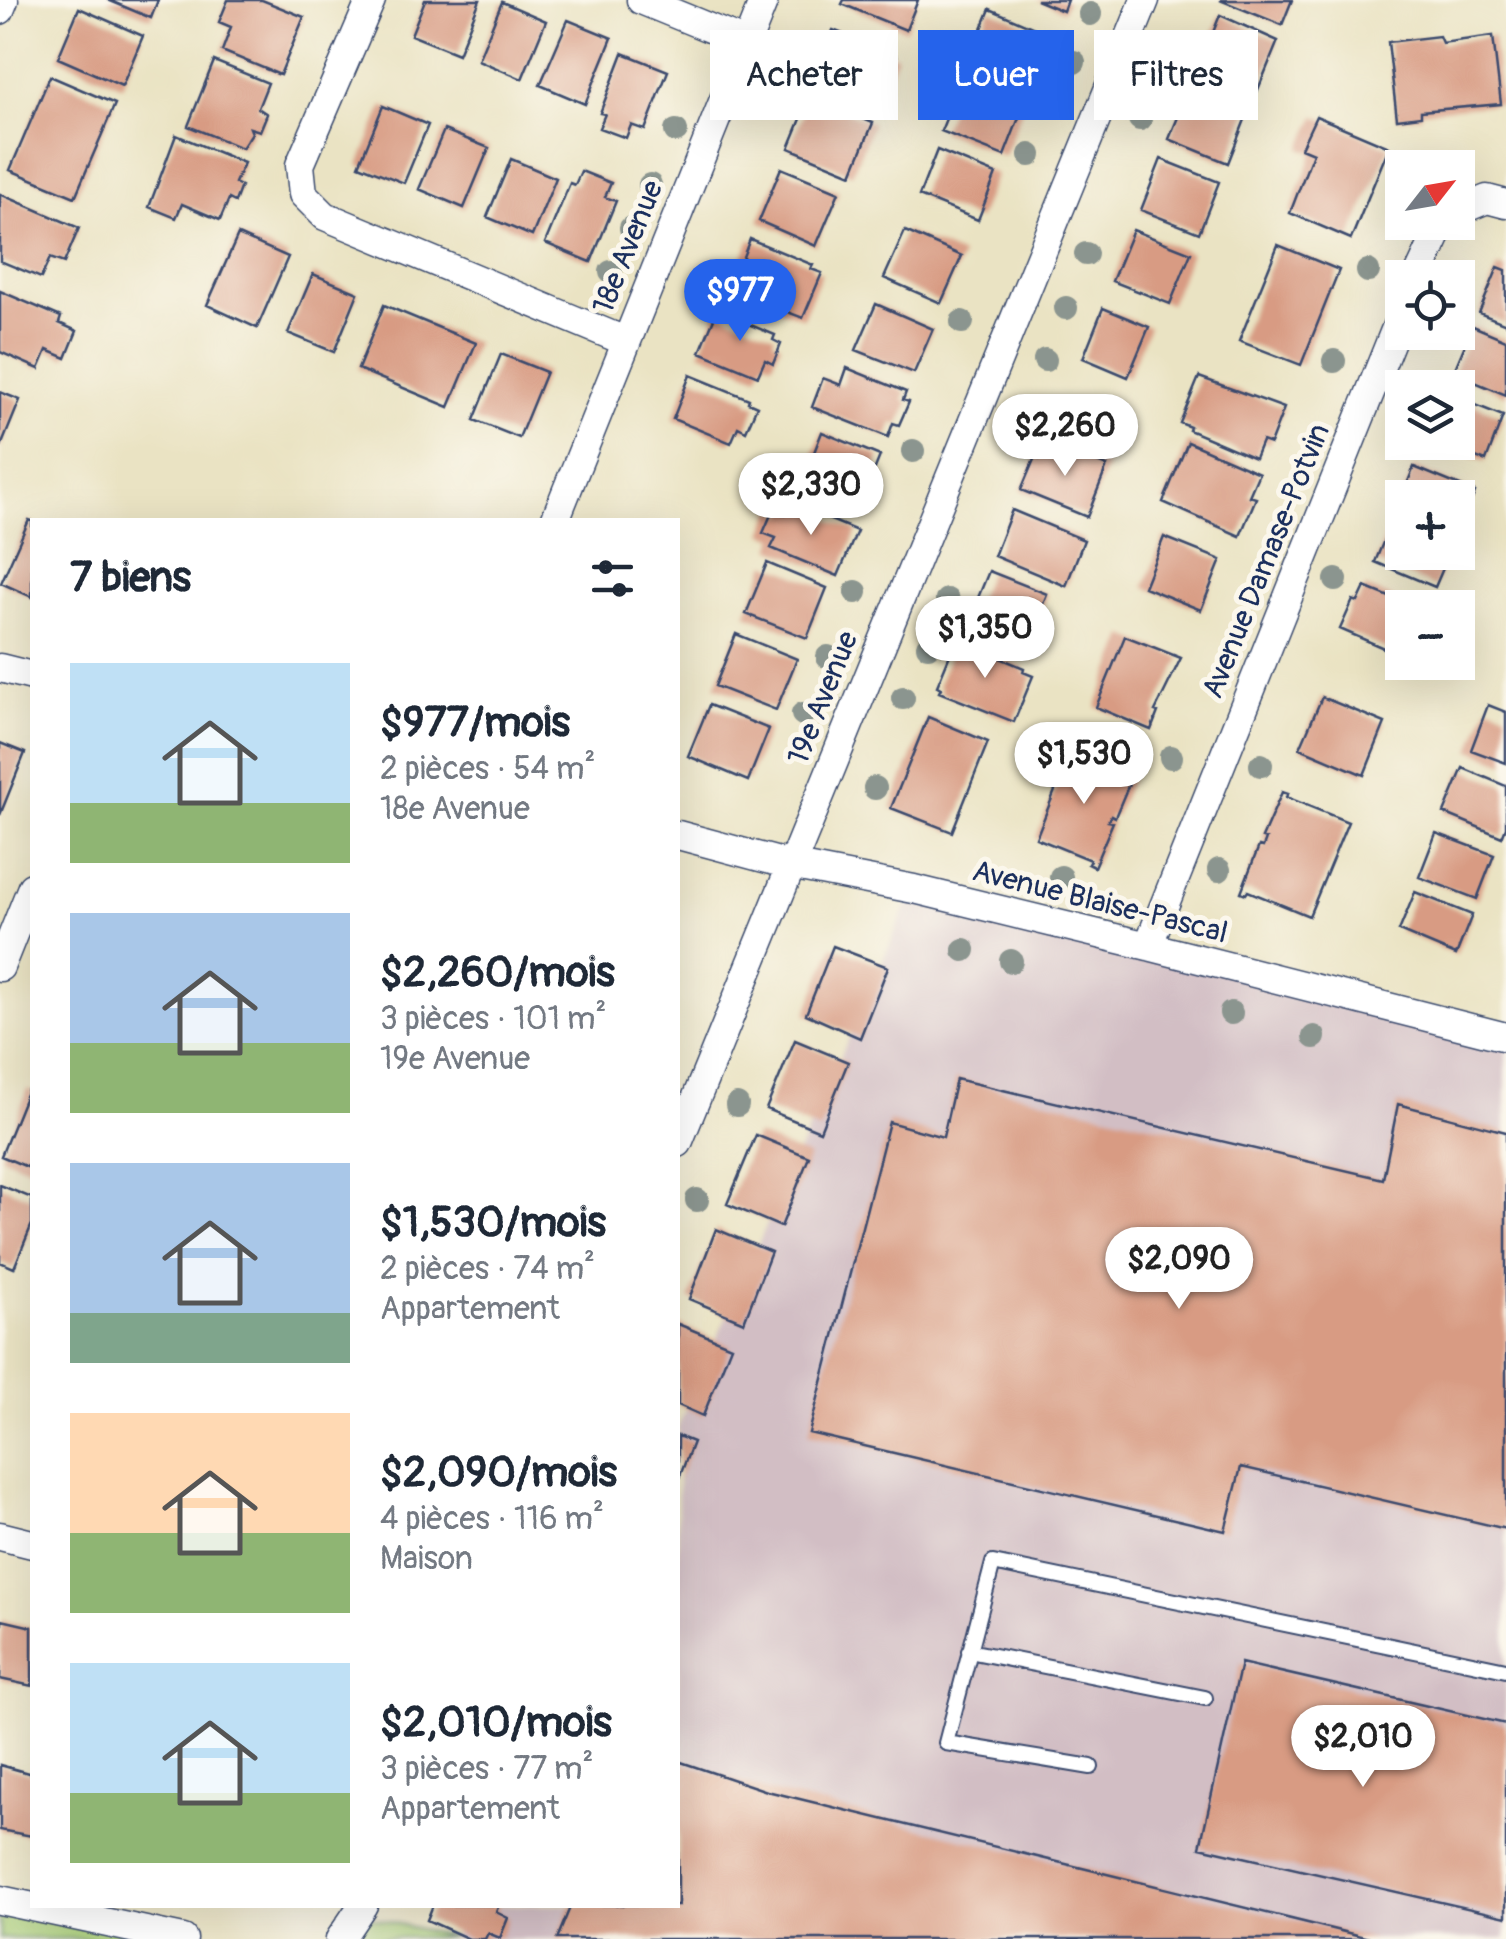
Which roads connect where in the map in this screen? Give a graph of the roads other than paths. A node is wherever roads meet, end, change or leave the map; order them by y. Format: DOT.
graph roads {
  1 [pos="4,0"];
  2 [pos="371,0"];
  3 [pos="641,0"];
  4 [pos="764,0"];
  5 [pos="1145,0"];
  6 [pos="0,10"];
  7 [pos="714,30"];
  8 [pos="751,30"];
  9 [pos="715,120"];
  10 [pos="1475,204"];
  11 [pos="1506,204"];
  12 [pos="626,341"];
  13 [pos="1387,350"];
  14 [pos="555,518"];
  15 [pos="0,668"];
  16 [pos="30,676"];
  17 [pos="680,836"];
  18 [pos="790,865"];
  19 [pos="30,892"];
  20 [pos="1148,946"];
  21 [pos="0,967"];
  22 [pos="1504,1031"];
  23 [pos="680,1138"];
  24 [pos="0,1536"];
  25 [pos="30,1544"];
  26 [pos="969,1651"];
  27 [pos="1506,1670"];
  28 [pos="1205,1698"];
  29 [pos="1092,1768"];
  30 [pos="0,1900"];
  31 [pos="30,1906"];
  32 [pos="38,1908"];
  33 [pos="360,1908"];
  34 [pos="183,1939"];
  35 [pos="340,1939"];
  1 -- 6 [label="street"];
  2 -- 12 [label="street"];
  3 -- 7 [label="street"];
  4 -- 8 [label="street, 18e Avenue"];
  5 -- 18 [label="street, 19e Avenue"];
  9 -- 12 [label="street, 18e Avenue"];
  10 -- 11 [label="street"];
  12 -- 14 [label="street, 18e Avenue"];
  13 -- 20 [label="street, Avenue Damase-Potvin"];
  15 -- 16 [label="street"];
  17 -- 18 [label="street, Avenue Blaise-Pascal"];
  18 -- 20 [label="street, Avenue Blaise-Pascal"];
  18 -- 23 [label="street, 19e Avenue"];
  19 -- 21 [label="street"];
  20 -- 22 [label="street, Avenue Blaise-Pascal"];
  24 -- 25 [label="street"];
  26 -- 27 [label="lane"];
  26 -- 28 [label="lane"];
  26 -- 29 [label="lane"];
  30 -- 31 [label="street"];
  32 -- 34 [label="street"];
  33 -- 35 [label="street"];
}
